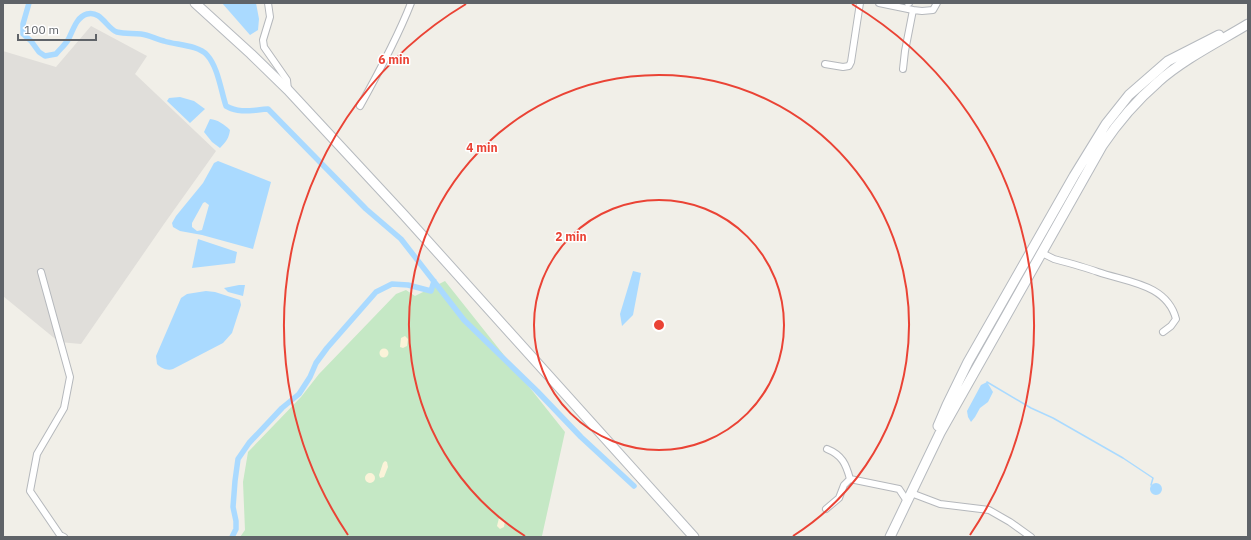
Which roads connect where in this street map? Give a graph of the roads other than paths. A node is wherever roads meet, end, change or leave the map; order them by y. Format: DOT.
graph roads {
  1 [pos="195,3"];
  2 [pos="268,3"];
  3 [pos="411,3"];
  4 [pos="860,3"];
  5 [pos="879,3"];
  6 [pos="936,3"];
  7 [pos="909,6"];
  8 [pos="1248,23"];
  9 [pos="825,64"];
  10 [pos="903,69"];
  11 [pos="288,90"];
  12 [pos="360,106"];
  13 [pos="1042,253"];
  14 [pos="41,272"];
  15 [pos="1163,332"];
  16 [pos="827,449"];
  17 [pos="921,472"];
  18 [pos="850,479"];
  19 [pos="909,497"];
  20 [pos="826,509"];
  21 [pos="64,537"];
  22 [pos="694,537"];
  23 [pos="890,537"];
  24 [pos="1031,537"];
  1 -- 11 [label="main road"];
  2 -- 11 [label="street"];
  3 -- 12 [label="street"];
  4 -- 9 [label="street"];
  5 -- 7 [label="street"];
  6 -- 7 [label="street"];
  7 -- 10 [label="street"];
  8 -- 13 [label="main road"];
  8 -- 17 [label="main road"];
  11 -- 22 [label="main road"];
  13 -- 15 [label="street"];
  13 -- 17 [label="main road"];
  14 -- 21 [label="street"];
  16 -- 18 [label="street"];
  17 -- 19 [label="main road"];
  18 -- 19 [label="street"];
  18 -- 20 [label="street"];
  19 -- 23 [label="main road"];
  19 -- 24 [label="street"];
}
